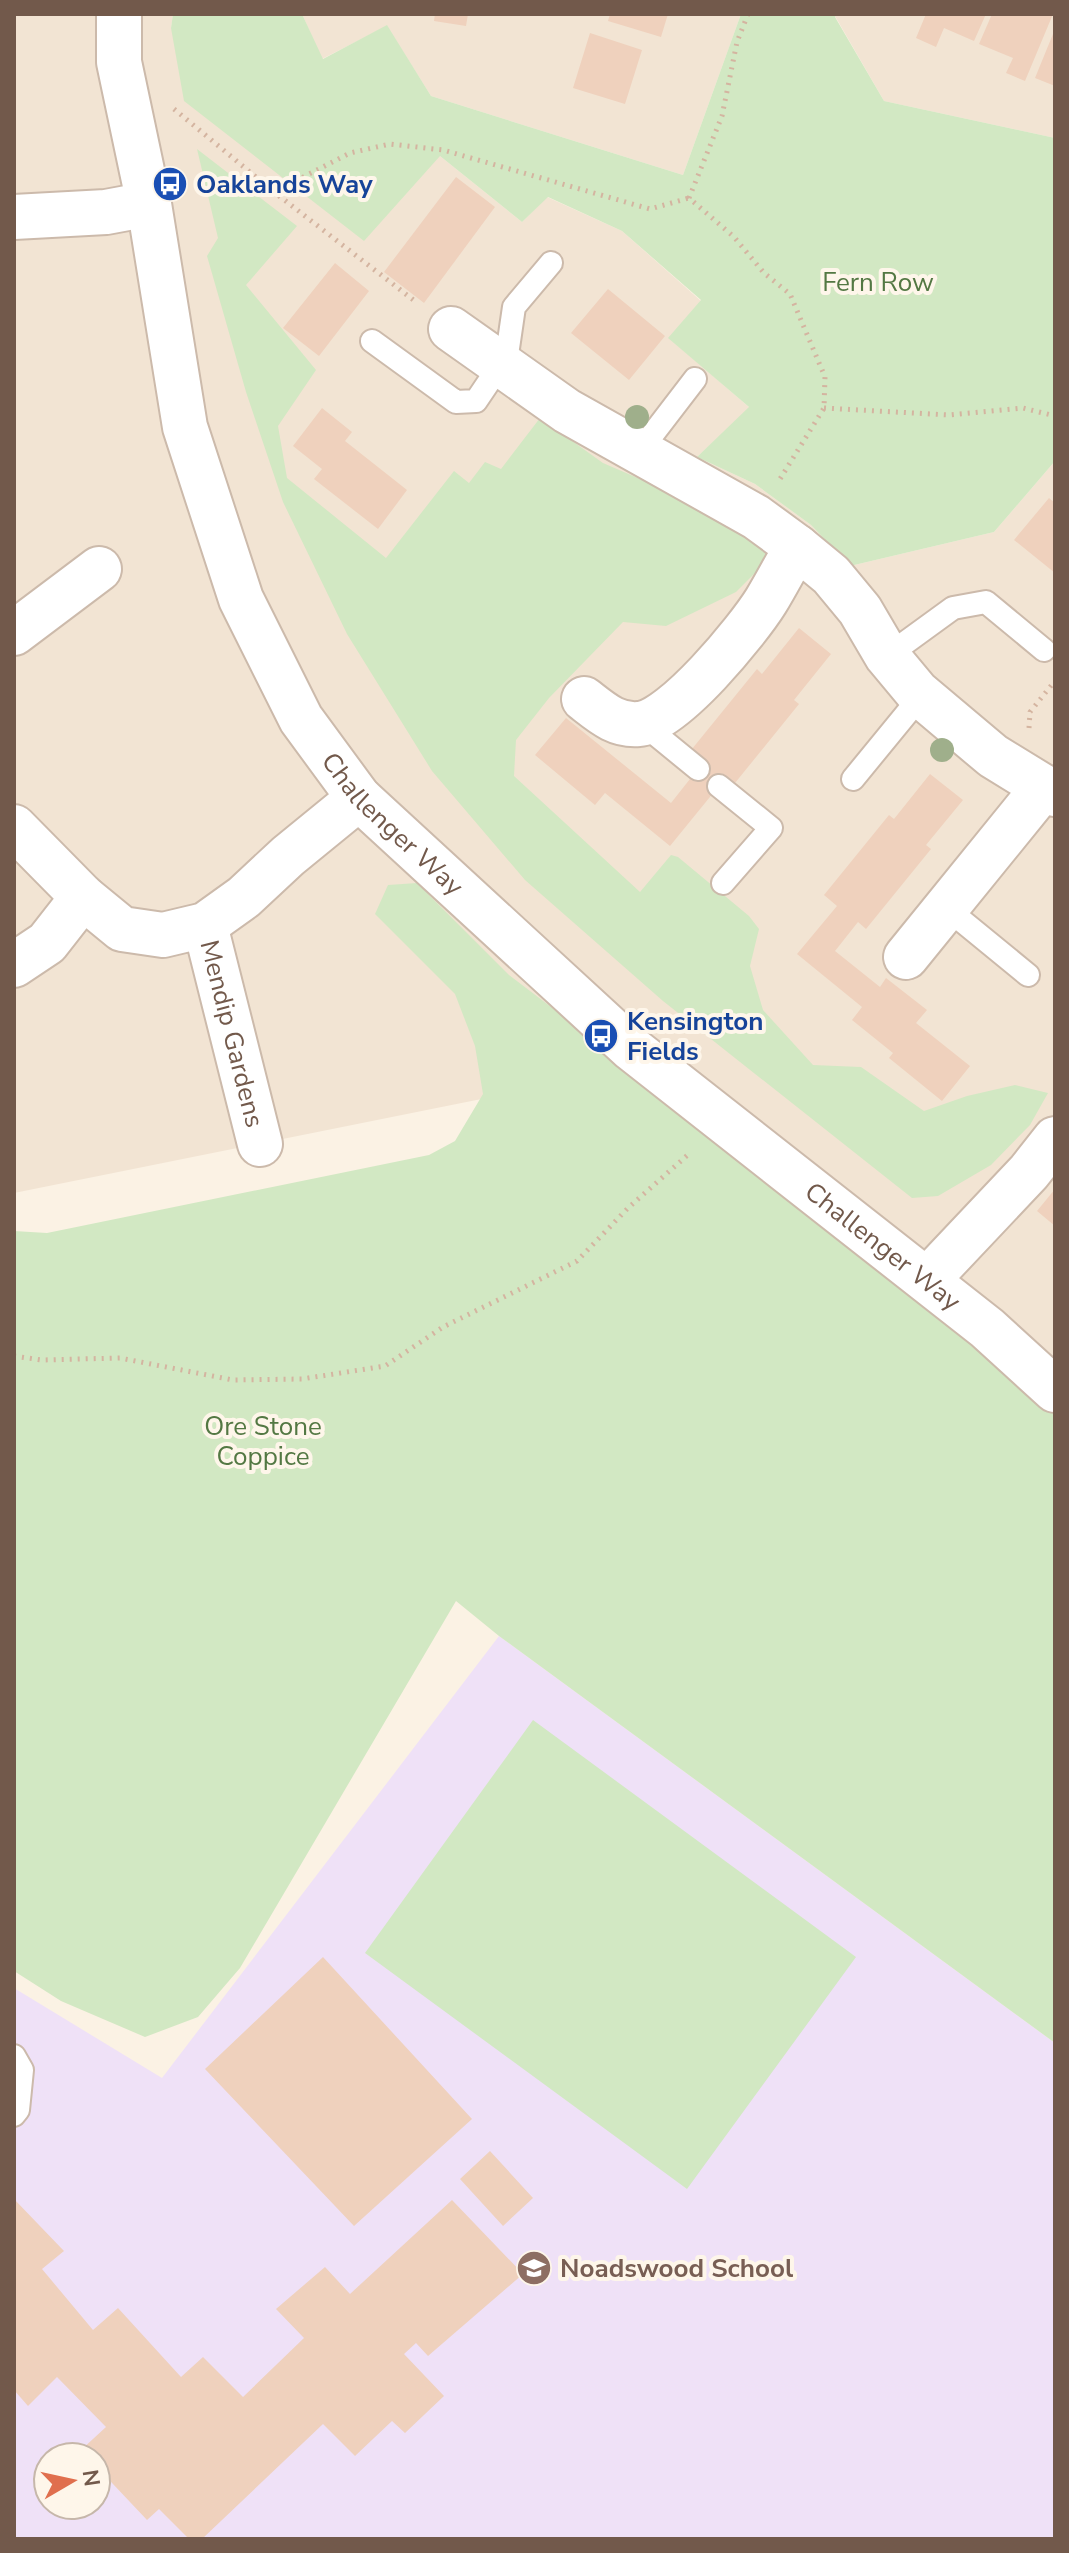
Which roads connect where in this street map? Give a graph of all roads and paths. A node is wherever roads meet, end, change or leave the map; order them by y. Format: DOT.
graph roads {
  1 [pos="119,14"];
  2 [pos="748,14"];
  3 [pos="119,62"];
  4 [pos="274,192"];
  5 [pos="689,198"];
  6 [pos="149,204"];
  7 [pos="14,217"];
  8 [pos="551,263"];
  9 [pos="451,329"];
  10 [pos="372,341"];
  11 [pos="502,365"];
  12 [pos="695,379"];
  13 [pos="824,408"];
  14 [pos="1055,416"];
  15 [pos="639,452"];
  16 [pos="756,517"];
  17 [pos="797,547"];
  18 [pos="99,569"];
  19 [pos="14,633"];
  20 [pos="1044,650"];
  21 [pos="887,656"];
  22 [pos="921,696"];
  23 [pos="584,699"];
  24 [pos="643,724"];
  25 [pos="698,769"];
  26 [pos="853,779"];
  27 [pos="719,786"];
  28 [pos="1049,790"];
  29 [pos="359,798"];
  30 [pos="14,827"];
  31 [pos="723,883"];
  32 [pos="83,897"];
  33 [pos="945,907"];
  34 [pos="205,925"];
  35 [pos="906,957"];
  36 [pos="14,965"];
  37 [pos="1028,975"];
  38 [pos="722,1120"];
  39 [pos="1055,1139"];
  40 [pos="260,1144"];
  41 [pos="927,1280"];
  42 [pos="14,1356"];
  43 [pos="1055,1390"];
  44 [pos="14,2056"];
  45 [pos="14,2115"];
  1 -- 3 [label="street, Challenger Way"];
  2 -- 5 [label="path"];
  3 -- 4 [label="path"];
  3 -- 6 [label="street, Challenger Way"];
  4 -- 5 [label="path"];
  4 -- 9 [label="path"];
  5 -- 13 [label="path"];
  6 -- 7 [label="street"];
  6 -- 29 [label="street, Challenger Way"];
  8 -- 11 [label="lane"];
  9 -- 11 [label="street"];
  10 -- 11 [label="lane"];
  11 -- 15 [label="street"];
  12 -- 15 [label="lane"];
  13 -- 14 [label="path"];
  13 -- 16 [label="path"];
  15 -- 16 [label="street"];
  16 -- 17 [label="street"];
  17 -- 21 [label="street"];
  17 -- 24 [label="street"];
  18 -- 19 [label="street"];
  20 -- 21 [label="lane"];
  21 -- 22 [label="street"];
  22 -- 26 [label="lane"];
  22 -- 28 [label="street"];
  23 -- 24 [label="street"];
  24 -- 25 [label="lane"];
  27 -- 31 [label="lane"];
  28 -- 33 [label="street"];
  29 -- 34 [label="street"];
  29 -- 38 [label="street, Challenger Way"];
  30 -- 32 [label="street"];
  32 -- 34 [label="street"];
  32 -- 36 [label="street"];
  33 -- 35 [label="street"];
  33 -- 37 [label="lane"];
  34 -- 40 [label="street, Mendip Gardens"];
  38 -- 41 [label="street, Challenger Way"];
  38 -- 42 [label="path"];
  39 -- 41 [label="street"];
  41 -- 43 [label="street, Challenger Way"];
  44 -- 45 [label="lane"];
}
